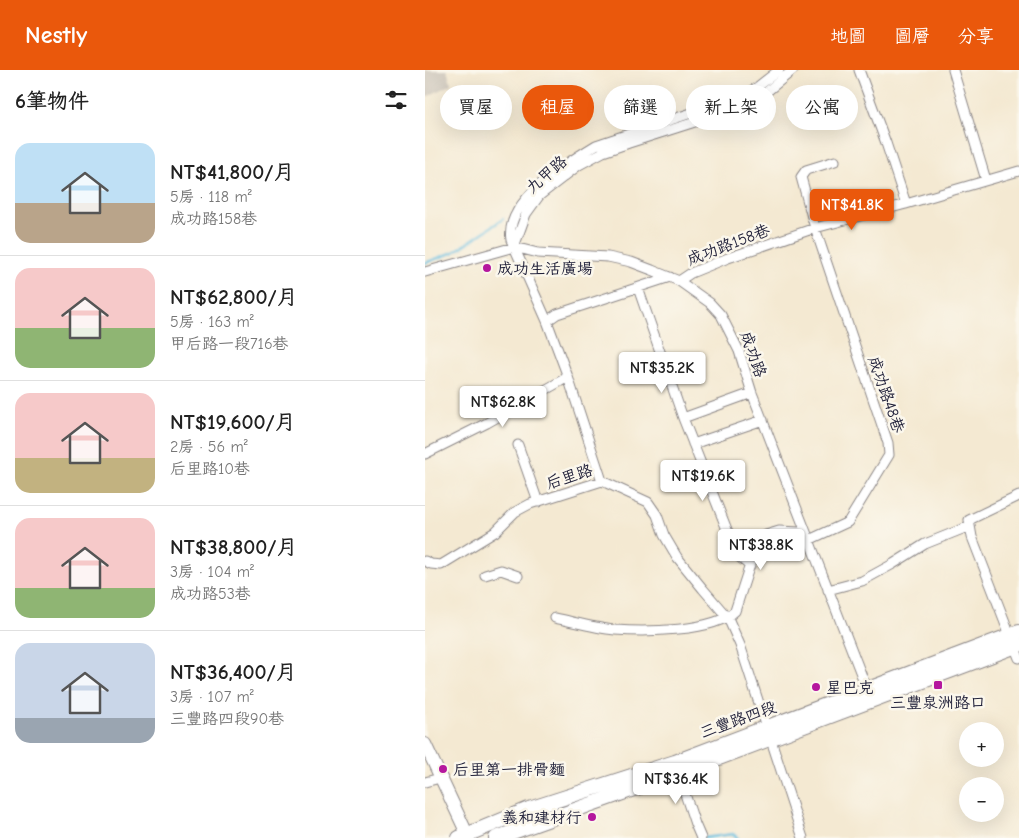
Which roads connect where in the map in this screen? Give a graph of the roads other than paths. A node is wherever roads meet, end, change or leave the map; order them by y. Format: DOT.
graph roads {
  1 [pos="779,70"];
  2 [pos="793,70"];
  3 [pos="859,70"];
  4 [pos="953,70"];
  5 [pos="835,161"];
  6 [pos="1019,170"];
  7 [pos="986,180"];
  8 [pos="906,204"];
  9 [pos="815,228"];
  10 [pos="514,247"];
  11 [pos="425,272"];
  12 [pos="670,277"];
  13 [pos="679,281"];
  14 [pos="639,288"];
  15 [pos="547,321"];
  16 [pos="567,377"];
  17 [pos="752,393"];
  18 [pos="683,418"];
  19 [pos="763,420"];
  20 [pos="693,444"];
  21 [pos="518,445"];
  22 [pos="425,454"];
  23 [pos="602,481"];
  24 [pos="1019,496"];
  25 [pos="538,502"];
  26 [pos="970,526"];
  27 [pos="809,540"];
  28 [pos="425,561"];
  29 [pos="750,566"];
  30 [pos="485,575"];
  31 [pos="518,576"];
  32 [pos="828,590"];
  33 [pos="555,618"];
  34 [pos="728,618"];
  35 [pos="1017,643"];
  36 [pos="869,695"];
  37 [pos="769,733"];
  38 [pos="425,744"];
  39 [pos="677,768"];
  40 [pos="440,778"];
  41 [pos="425,782"];
  42 [pos="465,837"];
  43 [pos="496,838"];
  44 [pos="701,838"];
  45 [pos="803,838"];
  1 -- 10 [label="street, 九甲路"];
  2 -- 10 [label="street, 九甲路"];
  3 -- 8 [label="street"];
  4 -- 7 [label="street"];
  5 -- 9 [label="street, 成功路48巷"];
  6 -- 7 [label="street, 成功路158巷"];
  7 -- 8 [label="street, 成功路158巷"];
  8 -- 9 [label="street, 成功路158巷"];
  9 -- 13 [label="street, 成功路158巷"];
  9 -- 27 [label="street, 成功路48巷"];
  10 -- 11 [label="street, 成功路"];
  10 -- 12 [label="street, 成功路"];
  10 -- 15 [label="street"];
  12 -- 13 [label="street, 成功路"];
  12 -- 14 [label="street"];
  13 -- 17 [label="street, 成功路"];
  14 -- 15 [label="street"];
  14 -- 18 [label="street"];
  15 -- 16 [label="street"];
  16 -- 22 [label="street"];
  16 -- 23 [label="street"];
  17 -- 18 [label="street"];
  17 -- 19 [label="street, 成功路"];
  18 -- 20 [label="street"];
  19 -- 20 [label="street"];
  19 -- 27 [label="street, 成功路"];
  20 -- 29 [label="street"];
  21 -- 25 [label="street"];
  23 -- 25 [label="street, 后里路"];
  23 -- 34 [label="street, 后里路"];
  24 -- 26 [label="street"];
  25 -- 28 [label="street, 后里路"];
  26 -- 32 [label="street"];
  26 -- 35 [label="street"];
  27 -- 29 [label="street"];
  27 -- 32 [label="street, 成功路"];
  29 -- 34 [label="street"];
  30 -- 31 [label="street"];
  32 -- 36 [label="street, 成功路"];
  33 -- 34 [label="street"];
  34 -- 37 [label="street, 后里路"];
  35 -- 36 [label="main road, 三豐路四段"];
  36 -- 37 [label="main road, 三豐路四段"];
  37 -- 39 [label="main road, 三豐路四段"];
  37 -- 45 [label="street, 后里路"];
  38 -- 40 [label="main road"];
  39 -- 42 [label="main road, 三豐路四段"];
  39 -- 43 [label="main road, 三豐路四段"];
  39 -- 44 [label="street"];
  40 -- 41 [label="street"];
  40 -- 42 [label="main road"];
}
